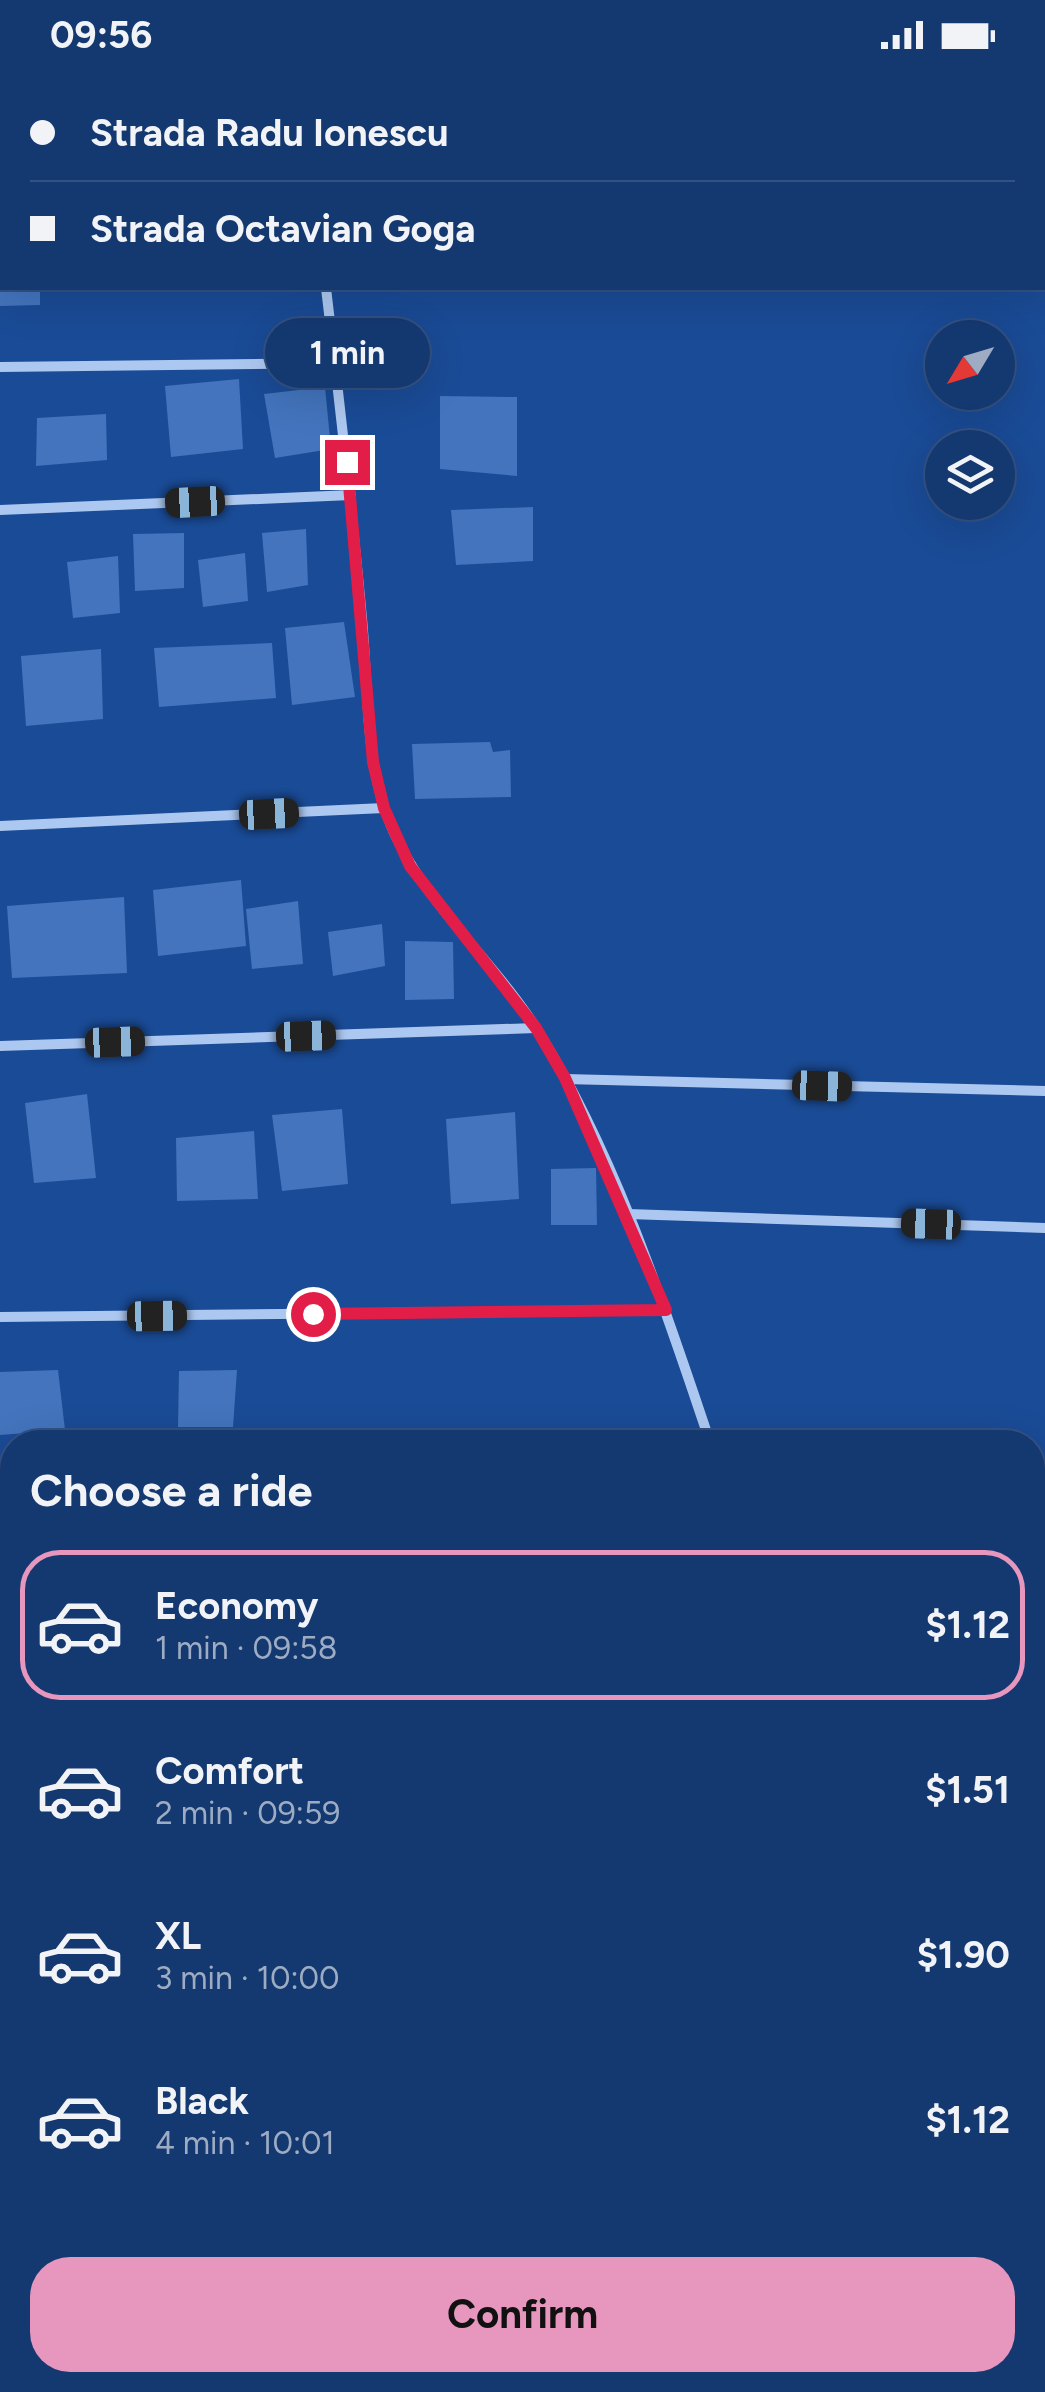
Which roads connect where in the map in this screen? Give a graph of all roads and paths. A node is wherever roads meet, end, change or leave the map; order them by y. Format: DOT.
graph roads {
  1 [pos="326,290"];
  2 [pos="335,363"];
  3 [pos="0,366"];
  4 [pos="350,495"];
  5 [pos="0,510"];
  6 [pos="384,808"];
  7 [pos="0,826"];
  8 [pos="536,1028"];
  9 [pos="0,1046"];
  10 [pos="565,1078"];
  11 [pos="1045,1091"];
  12 [pos="628,1214"];
  13 [pos="1045,1228"];
  14 [pos="666,1310"];
  15 [pos="0,1318"];
  16 [pos="706,1430"];
  1 -- 2 [label="street"];
  2 -- 3 [label="street"];
  2 -- 4 [label="street"];
  4 -- 5 [label="street"];
  4 -- 6 [label="street"];
  6 -- 7 [label="street"];
  6 -- 8 [label="street"];
  8 -- 9 [label="street"];
  8 -- 10 [label="street"];
  10 -- 11 [label="street"];
  10 -- 12 [label="street"];
  12 -- 13 [label="street"];
  12 -- 14 [label="street"];
  14 -- 15 [label="street"];
  14 -- 16 [label="street"];
}
